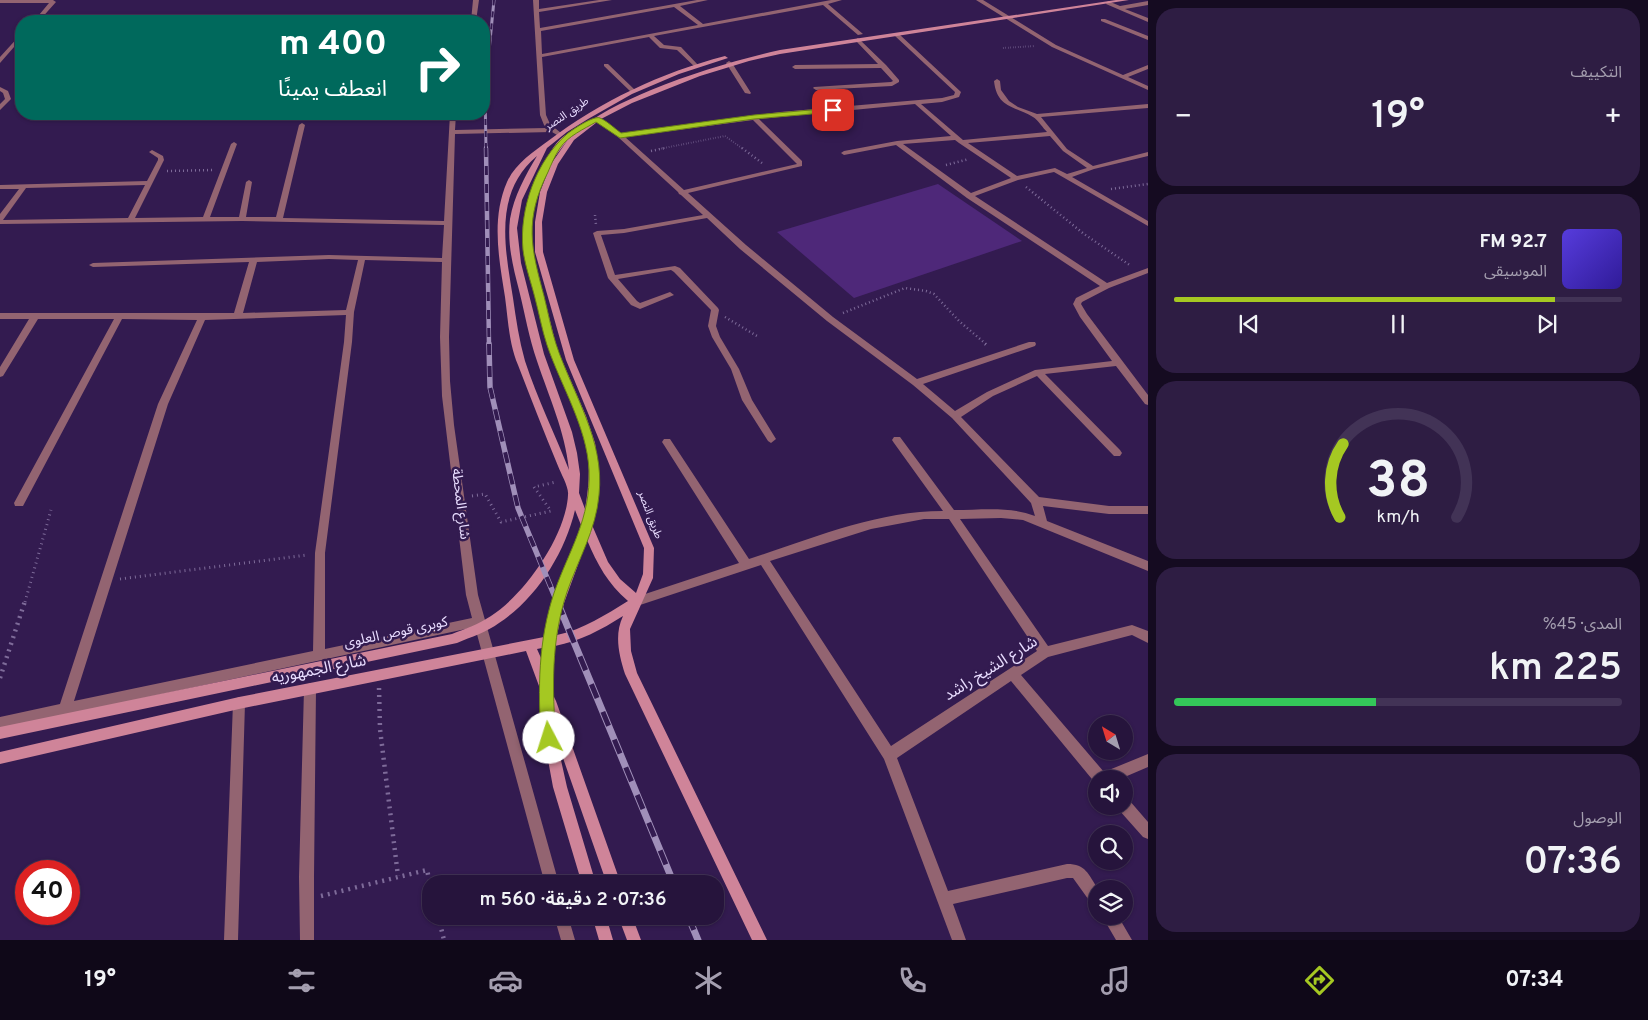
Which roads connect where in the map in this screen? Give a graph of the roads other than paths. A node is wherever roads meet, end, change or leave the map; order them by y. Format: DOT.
graph roads {
  1 [pos="476,0"];
  2 [pos="536,0"];
  3 [pos="608,0"];
  4 [pos="705,0"];
  5 [pos="839,0"];
  6 [pos="978,0"];
  7 [pos="1093,0"];
  8 [pos="1126,0"];
  9 [pos="0,1"];
  10 [pos="1108,3"];
  11 [pos="1148,3"];
  12 [pos="824,4"];
  13 [pos="675,5"];
  14 [pos="1120,8"];
  15 [pos="537,11"];
  16 [pos="1001,14"];
  17 [pos="41,15"];
  18 [pos="474,15"];
  19 [pos="1008,18"];
  20 [pos="1103,20"];
  21 [pos="1148,20"];
  22 [pos="703,26"];
  23 [pos="538,30"];
  24 [pos="650,35"];
  25 [pos="897,35"];
  26 [pos="859,37"];
  27 [pos="1148,38"];
  28 [pos="15,43"];
  29 [pos="540,56"];
  30 [pos="0,61"];
  31 [pos="729,64"];
  32 [pos="606,65"];
  33 [pos="696,66"];
  34 [pos="884,66"];
  35 [pos="795,67"];
  36 [pos="1148,68"];
  37 [pos="1123,77"];
  38 [pos="997,81"];
  39 [pos="816,88"];
  40 [pos="1148,88"];
  41 [pos="0,89"];
  42 [pos="634,91"];
  43 [pos="748,92"];
  44 [pos="916,102"];
  45 [pos="1148,106"];
  46 [pos="0,108"];
  47 [pos="1036,116"];
  48 [pos="754,117"];
  49 [pos="597,119"];
  50 [pos="453,120"];
  51 [pos="302,126"];
  52 [pos="452,132"];
  53 [pos="556,132"];
  54 [pos="1051,134"];
  55 [pos="620,136"];
  56 [pos="959,140"];
  57 [pos="897,143"];
  58 [pos="234,144"];
  59 [pos="546,145"];
  60 [pos="152,152"];
  61 [pos="844,153"];
  62 [pos="1148,154"];
  63 [pos="1092,168"];
  64 [pos="1068,176"];
  65 [pos="1016,178"];
  66 [pos="249,182"];
  67 [pos="150,183"];
  68 [pos="24,186"];
  69 [pos="0,187"];
  70 [pos="681,193"];
  71 [pos="970,196"];
  72 [pos="708,216"];
  73 [pos="206,219"];
  74 [pos="242,219"];
  75 [pos="279,219"];
  76 [pos="0,220"];
  77 [pos="130,221"];
  78 [pos="447,223"];
  79 [pos="1148,224"];
  80 [pos="362,258"];
  81 [pos="446,260"];
  82 [pos="253,261"];
  83 [pos="93,265"];
  84 [pos="1145,272"];
  85 [pos="612,278"];
  86 [pos="1106,286"];
  87 [pos="670,296"];
  88 [pos="350,312"];
  89 [pos="36,315"];
  90 [pos="238,315"];
  91 [pos="0,316"];
  92 [pos="120,316"];
  93 [pos="202,317"];
  94 [pos="1032,344"];
  95 [pos="1118,363"];
  96 [pos="1038,372"];
  97 [pos="0,374"];
  98 [pos="916,384"];
  99 [pos="1148,402"];
  100 [pos="955,416"];
  101 [pos="771,439"];
  102 [pos="897,440"];
  103 [pos="667,442"];
  104 [pos="1117,453"];
  105 [pos="1036,501"];
  106 [pos="19,503"];
  107 [pos="1148,510"];
  108 [pos="951,514"];
  109 [pos="1043,524"];
  110 [pos="763,559"];
  111 [pos="746,564"];
  112 [pos="1148,566"];
  113 [pos="637,601"];
  114 [pos="480,621"];
  115 [pos="1148,638"];
  116 [pos="530,645"];
  117 [pos="1045,652"];
  118 [pos="489,653"];
  119 [pos="319,655"];
  120 [pos="1012,673"];
  121 [pos="310,688"];
  122 [pos="239,703"];
  123 [pos="65,709"];
  124 [pos="0,723"];
  125 [pos="0,733"];
  126 [pos="889,754"];
  127 [pos="0,758"];
  128 [pos="1148,760"];
  129 [pos="1095,770"];
  130 [pos="1124,770"];
  131 [pos="1133,815"];
  132 [pos="1148,832"];
  133 [pos="550,875"];
  134 [pos="586,875"];
  135 [pos="611,875"];
  136 [pos="1088,887"];
  137 [pos="944,899"];
  138 [pos="564,925"];
  139 [pos="602,925"];
  140 [pos="628,925"];
  141 [pos="1115,925"];
  142 [pos="231,940"];
  143 [pos="307,940"];
  144 [pos="568,940"];
  145 [pos="606,940"];
  146 [pos="634,940"];
  147 [pos="760,940"];
  148 [pos="959,940"];
  149 [pos="1125,940"];
  1 -- 18 [label="street"];
  2 -- 15 [label="street"];
  3 -- 15 [label="street"];
  4 -- 13 [label="street"];
  5 -- 12 [label="street"];
  6 -- 16 [label="street"];
  7 -- 16 [label="street, طريق النصر"];
  8 -- 10 [label="street, طريق النصر"];
  9 -- 17 [label="street"];
  10 -- 14 [label="street"];
  10 -- 19 [label="street, طريق النصر"];
  11 -- 14 [label="street"];
  12 -- 22 [label="street"];
  12 -- 26 [label="street"];
  13 -- 22 [label="street"];
  13 -- 23 [label="street"];
  14 -- 21 [label="street"];
  15 -- 23 [label="street"];
  16 -- 19 [label="street"];
  16 -- 26 [label="street, طريق النصر"];
  19 -- 25 [label="street, طريق النصر"];
  19 -- 37 [label="street"];
  20 -- 27 [label="street"];
  22 -- 24 [label="street"];
  23 -- 29 [label="street"];
  24 -- 29 [label="street"];
  24 -- 33 [label="street"];
  25 -- 26 [label="street, طريق النصر"];
  25 -- 44 [label="street"];
  26 -- 31 [label="street, طريق النصر"];
  26 -- 33 [label="street, طريق النصر"];
  26 -- 34 [label="street"];
  28 -- 30 [label="street"];
  29 -- 53 [label="street"];
  31 -- 43 [label="street"];
  31 -- 49 [label="street, طريق النصر"];
  32 -- 42 [label="street"];
  33 -- 42 [label="street, طريق النصر"];
  34 -- 35 [label="street"];
  34 -- 39 [label="street"];
  36 -- 37 [label="street"];
  37 -- 40 [label="street"];
  38 -- 47 [label="street"];
  41 -- 46 [label="street"];
  42 -- 53 [label="street, طريق النصر"];
  44 -- 48 [label="street"];
  44 -- 56 [label="street"];
  45 -- 47 [label="street"];
  47 -- 54 [label="street"];
  48 -- 55 [label="street"];
  48 -- 70 [label="street"];
  49 -- 55 [label="street"];
  49 -- 113 [label="street, طريق النصر"];
  49 -- 134 [label="street"];
  50 -- 52 [label="street, شارع المحطة"];
  51 -- 75 [label="street"];
  52 -- 53 [label="street"];
  52 -- 78 [label="street, شارع المحطة"];
  53 -- 59 [label="street, طريق النصر"];
  54 -- 56 [label="street"];
  54 -- 63 [label="street"];
  55 -- 70 [label="street"];
  56 -- 57 [label="street"];
  56 -- 65 [label="street"];
  57 -- 61 [label="street"];
  57 -- 71 [label="street"];
  58 -- 73 [label="street"];
  59 -- 113 [label="street, طريق النصر"];
  59 -- 125 [label="street, كوبرى قوص العلوى"];
  60 -- 67 [label="street"];
  62 -- 63 [label="street"];
  63 -- 64 [label="street"];
  64 -- 65 [label="street"];
  64 -- 79 [label="street"];
  65 -- 71 [label="street"];
  66 -- 74 [label="street"];
  67 -- 68 [label="street"];
  67 -- 77 [label="street"];
  68 -- 69 [label="street"];
  68 -- 76 [label="street"];
  70 -- 72 [label="street"];
  71 -- 86 [label="street"];
  72 -- 85 [label="street"];
  72 -- 98 [label="street"];
  73 -- 74 [label="street"];
  73 -- 77 [label="street"];
  74 -- 75 [label="street"];
  75 -- 78 [label="street"];
  76 -- 77 [label="street"];
  78 -- 81 [label="street, شارع المحطة"];
  80 -- 81 [label="street"];
  80 -- 82 [label="street"];
  80 -- 88 [label="street"];
  81 -- 114 [label="street, شارع المحطة"];
  82 -- 83 [label="street"];
  82 -- 90 [label="street"];
  84 -- 86 [label="street"];
  85 -- 87 [label="street"];
  85 -- 101 [label="street"];
  86 -- 95 [label="street"];
  88 -- 90 [label="street"];
  88 -- 119 [label="street"];
  89 -- 91 [label="street"];
  89 -- 92 [label="street"];
  89 -- 97 [label="street"];
  90 -- 93 [label="street"];
  92 -- 93 [label="street"];
  92 -- 106 [label="street"];
  93 -- 123 [label="street"];
  94 -- 98 [label="street"];
  95 -- 96 [label="street"];
  95 -- 99 [label="street"];
  96 -- 100 [label="street"];
  96 -- 104 [label="street"];
  98 -- 100 [label="street"];
  100 -- 105 [label="street"];
  102 -- 108 [label="street"];
  103 -- 111 [label="street"];
  105 -- 107 [label="street"];
  105 -- 109 [label="street"];
  108 -- 109 [label="street"];
  108 -- 110 [label="street"];
  108 -- 117 [label="street"];
  109 -- 112 [label="street"];
  110 -- 111 [label="street"];
  110 -- 126 [label="street"];
  111 -- 113 [label="street"];
  113 -- 116 [label="street, شارع الجمهوريه"];
  113 -- 147 [label="street, طريق النصر"];
  114 -- 118 [label="street, شارع المحطة"];
  114 -- 119 [label="street"];
  115 -- 117 [label="street, شارع الشيخ راشد"];
  116 -- 118 [label="street, شارع الجمهوريه"];
  116 -- 135 [label="street"];
  117 -- 120 [label="street, شارع الشيخ راشد"];
  118 -- 121 [label="street, شارع الجمهوريه"];
  118 -- 133 [label="street, شارع المحطة"];
  119 -- 123 [label="street"];
  120 -- 126 [label="street, شارع الشيخ راشد"];
  120 -- 129 [label="street"];
  121 -- 122 [label="street, شارع الجمهوريه"];
  121 -- 143 [label="street"];
  122 -- 127 [label="street, شارع الجمهوريه"];
  122 -- 142 [label="street"];
  123 -- 124 [label="street"];
  126 -- 137 [label="street"];
  128 -- 130 [label="street"];
  131 -- 132 [label="street"];
  136 -- 137 [label="street"];
  137 -- 148 [label="street"];
  138 -- 144 [label="street"];
  139 -- 145 [label="street"];
  140 -- 146 [label="street"];
  141 -- 149 [label="street"];
}
